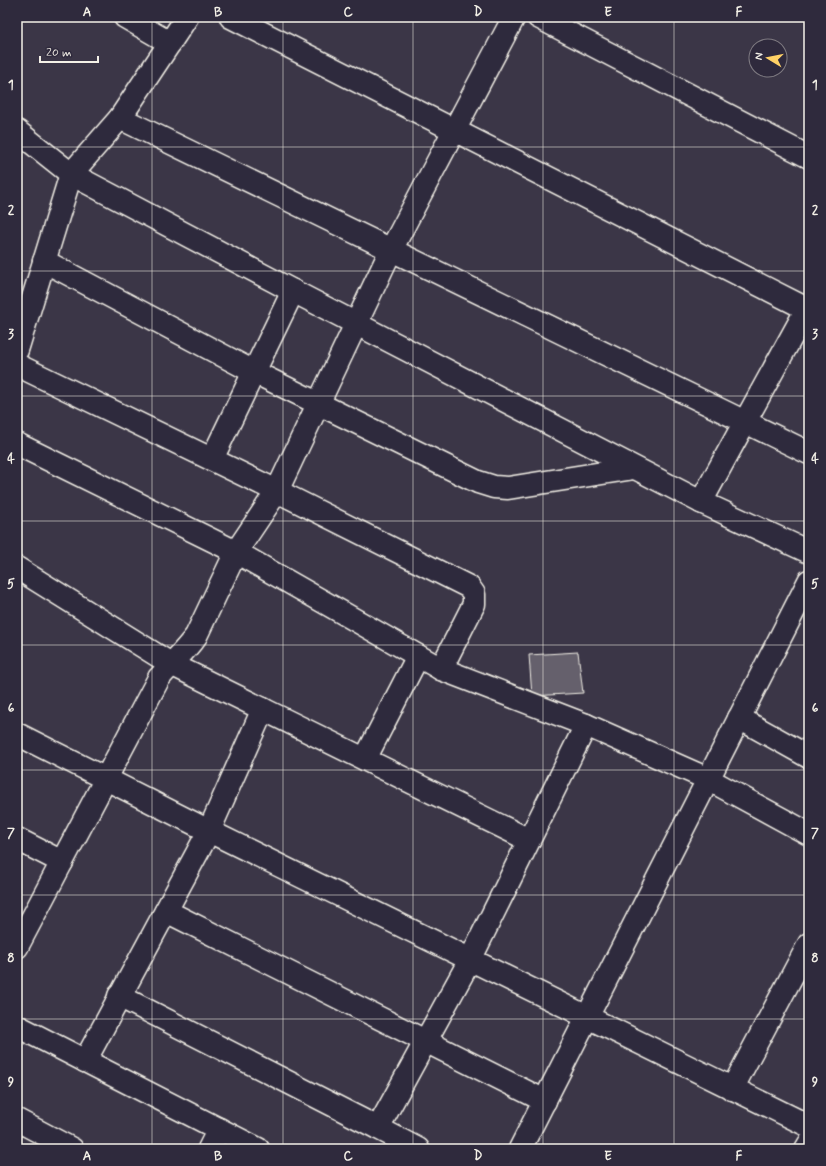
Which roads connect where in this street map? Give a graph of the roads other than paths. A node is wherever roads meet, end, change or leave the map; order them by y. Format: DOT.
graph roads {
  1 [pos="125,17"];
  2 [pos="187,17"];
  3 [pos="231,17"];
  4 [pos="514,17"];
  5 [pos="538,17"];
  6 [pos="170,42"];
  7 [pos="120,118"];
  8 [pos="454,130"];
  9 [pos="17,131"];
  10 [pos="809,157"];
  11 [pos="71,174"];
  12 [pos="391,250"];
  13 [pos="44,261"];
  14 [pos="293,291"];
  15 [pos="808,308"];
  16 [pos="356,324"];
  17 [pos="17,350"];
  18 [pos="17,365"];
  19 [pos="254,372"];
  20 [pos="318,403"];
  21 [pos="745,422"];
  22 [pos="17,444"];
  23 [pos="809,453"];
  24 [pos="212,459"];
  25 [pos="634,468"];
  26 [pos="277,491"];
  27 [pos="701,502"];
  28 [pos="236,552"];
  29 [pos="809,552"];
  30 [pos="17,568"];
  31 [pos="809,581"];
  32 [pos="418,656"];
  33 [pos="170,664"];
  34 [pos="440,669"];
  35 [pos="262,709"];
  36 [pos="739,718"];
  37 [pos="586,725"];
  38 [pos="17,734"];
  39 [pos="809,757"];
  40 [pos="365,760"];
  41 [pos="105,778"];
  42 [pos="708,779"];
  43 [pos="209,832"];
  44 [pos="809,834"];
  45 [pos="17,839"];
  46 [pos="529,840"];
  47 [pos="62,862"];
  48 [pos="166,911"];
  49 [pos="19,938"];
  50 [pos="809,944"];
  51 [pos="470,960"];
  52 [pos="119,996"];
  53 [pos="587,1018"];
  54 [pos="17,1026"];
  55 [pos="426,1041"];
  56 [pos="85,1061"];
  57 [pos="732,1089"];
  58 [pos="544,1101"];
  59 [pos="17,1120"];
  60 [pos="809,1126"];
  61 [pos="220,1128"];
  62 [pos="378,1128"];
  63 [pos="809,1144"];
  64 [pos="72,1149"];
  65 [pos="209,1149"];
  66 [pos="258,1149"];
  67 [pos="418,1149"];
  68 [pos="520,1149"];
  69 [pos="806,1149"];
  1 -- 6 [label="street"];
  2 -- 6 [label="street"];
  3 -- 8 [label="street"];
  4 -- 8 [label="street"];
  5 -- 10 [label="street"];
  6 -- 7 [label="street"];
  7 -- 11 [label="street"];
  7 -- 12 [label="street"];
  8 -- 12 [label="street"];
  8 -- 15 [label="street"];
  9 -- 11 [label="street"];
  11 -- 13 [label="street"];
  11 -- 14 [label="street"];
  12 -- 16 [label="street"];
  12 -- 21 [label="street"];
  13 -- 17 [label="street"];
  13 -- 19 [label="street"];
  14 -- 16 [label="street"];
  14 -- 19 [label="street"];
  15 -- 21 [label="street"];
  16 -- 20 [label="street"];
  16 -- 25 [label="street"];
  18 -- 24 [label="street"];
  19 -- 20 [label="street"];
  19 -- 24 [label="street"];
  20 -- 25 [label="street"];
  20 -- 26 [label="street"];
  21 -- 23 [label="street"];
  21 -- 27 [label="street"];
  22 -- 28 [label="street"];
  24 -- 26 [label="street"];
  25 -- 27 [label="street"];
  26 -- 28 [label="street"];
  26 -- 34 [label="street"];
  27 -- 29 [label="street"];
  28 -- 32 [label="street"];
  28 -- 33 [label="street"];
  30 -- 33 [label="street"];
  31 -- 36 [label="street"];
  32 -- 34 [label="street"];
  32 -- 40 [label="street"];
  33 -- 35 [label="street"];
  33 -- 41 [label="street"];
  34 -- 37 [label="street"];
  35 -- 40 [label="street"];
  35 -- 43 [label="street"];
  36 -- 39 [label="street"];
  36 -- 42 [label="street"];
  37 -- 42 [label="street"];
  37 -- 46 [label="street"];
  38 -- 41 [label="street"];
  40 -- 46 [label="street"];
  41 -- 43 [label="street"];
  41 -- 47 [label="street"];
  42 -- 44 [label="street"];
  42 -- 53 [label="street"];
  43 -- 48 [label="street"];
  43 -- 51 [label="street"];
  45 -- 47 [label="street"];
  46 -- 51 [label="street"];
  47 -- 49 [label="street"];
  48 -- 52 [label="street"];
  48 -- 55 [label="street"];
  50 -- 57 [label="street"];
  51 -- 53 [label="street"];
  51 -- 55 [label="street"];
  52 -- 56 [label="street"];
  52 -- 62 [label="street"];
  53 -- 57 [label="street"];
  53 -- 58 [label="street"];
  54 -- 56 [label="street"];
  55 -- 58 [label="street"];
  55 -- 62 [label="street"];
  56 -- 61 [label="street"];
  57 -- 60 [label="street"];
  58 -- 68 [label="street"];
  59 -- 64 [label="street"];
  61 -- 65 [label="street"];
  61 -- 66 [label="street"];
  62 -- 67 [label="street"];
  63 -- 69 [label="street"];
}
